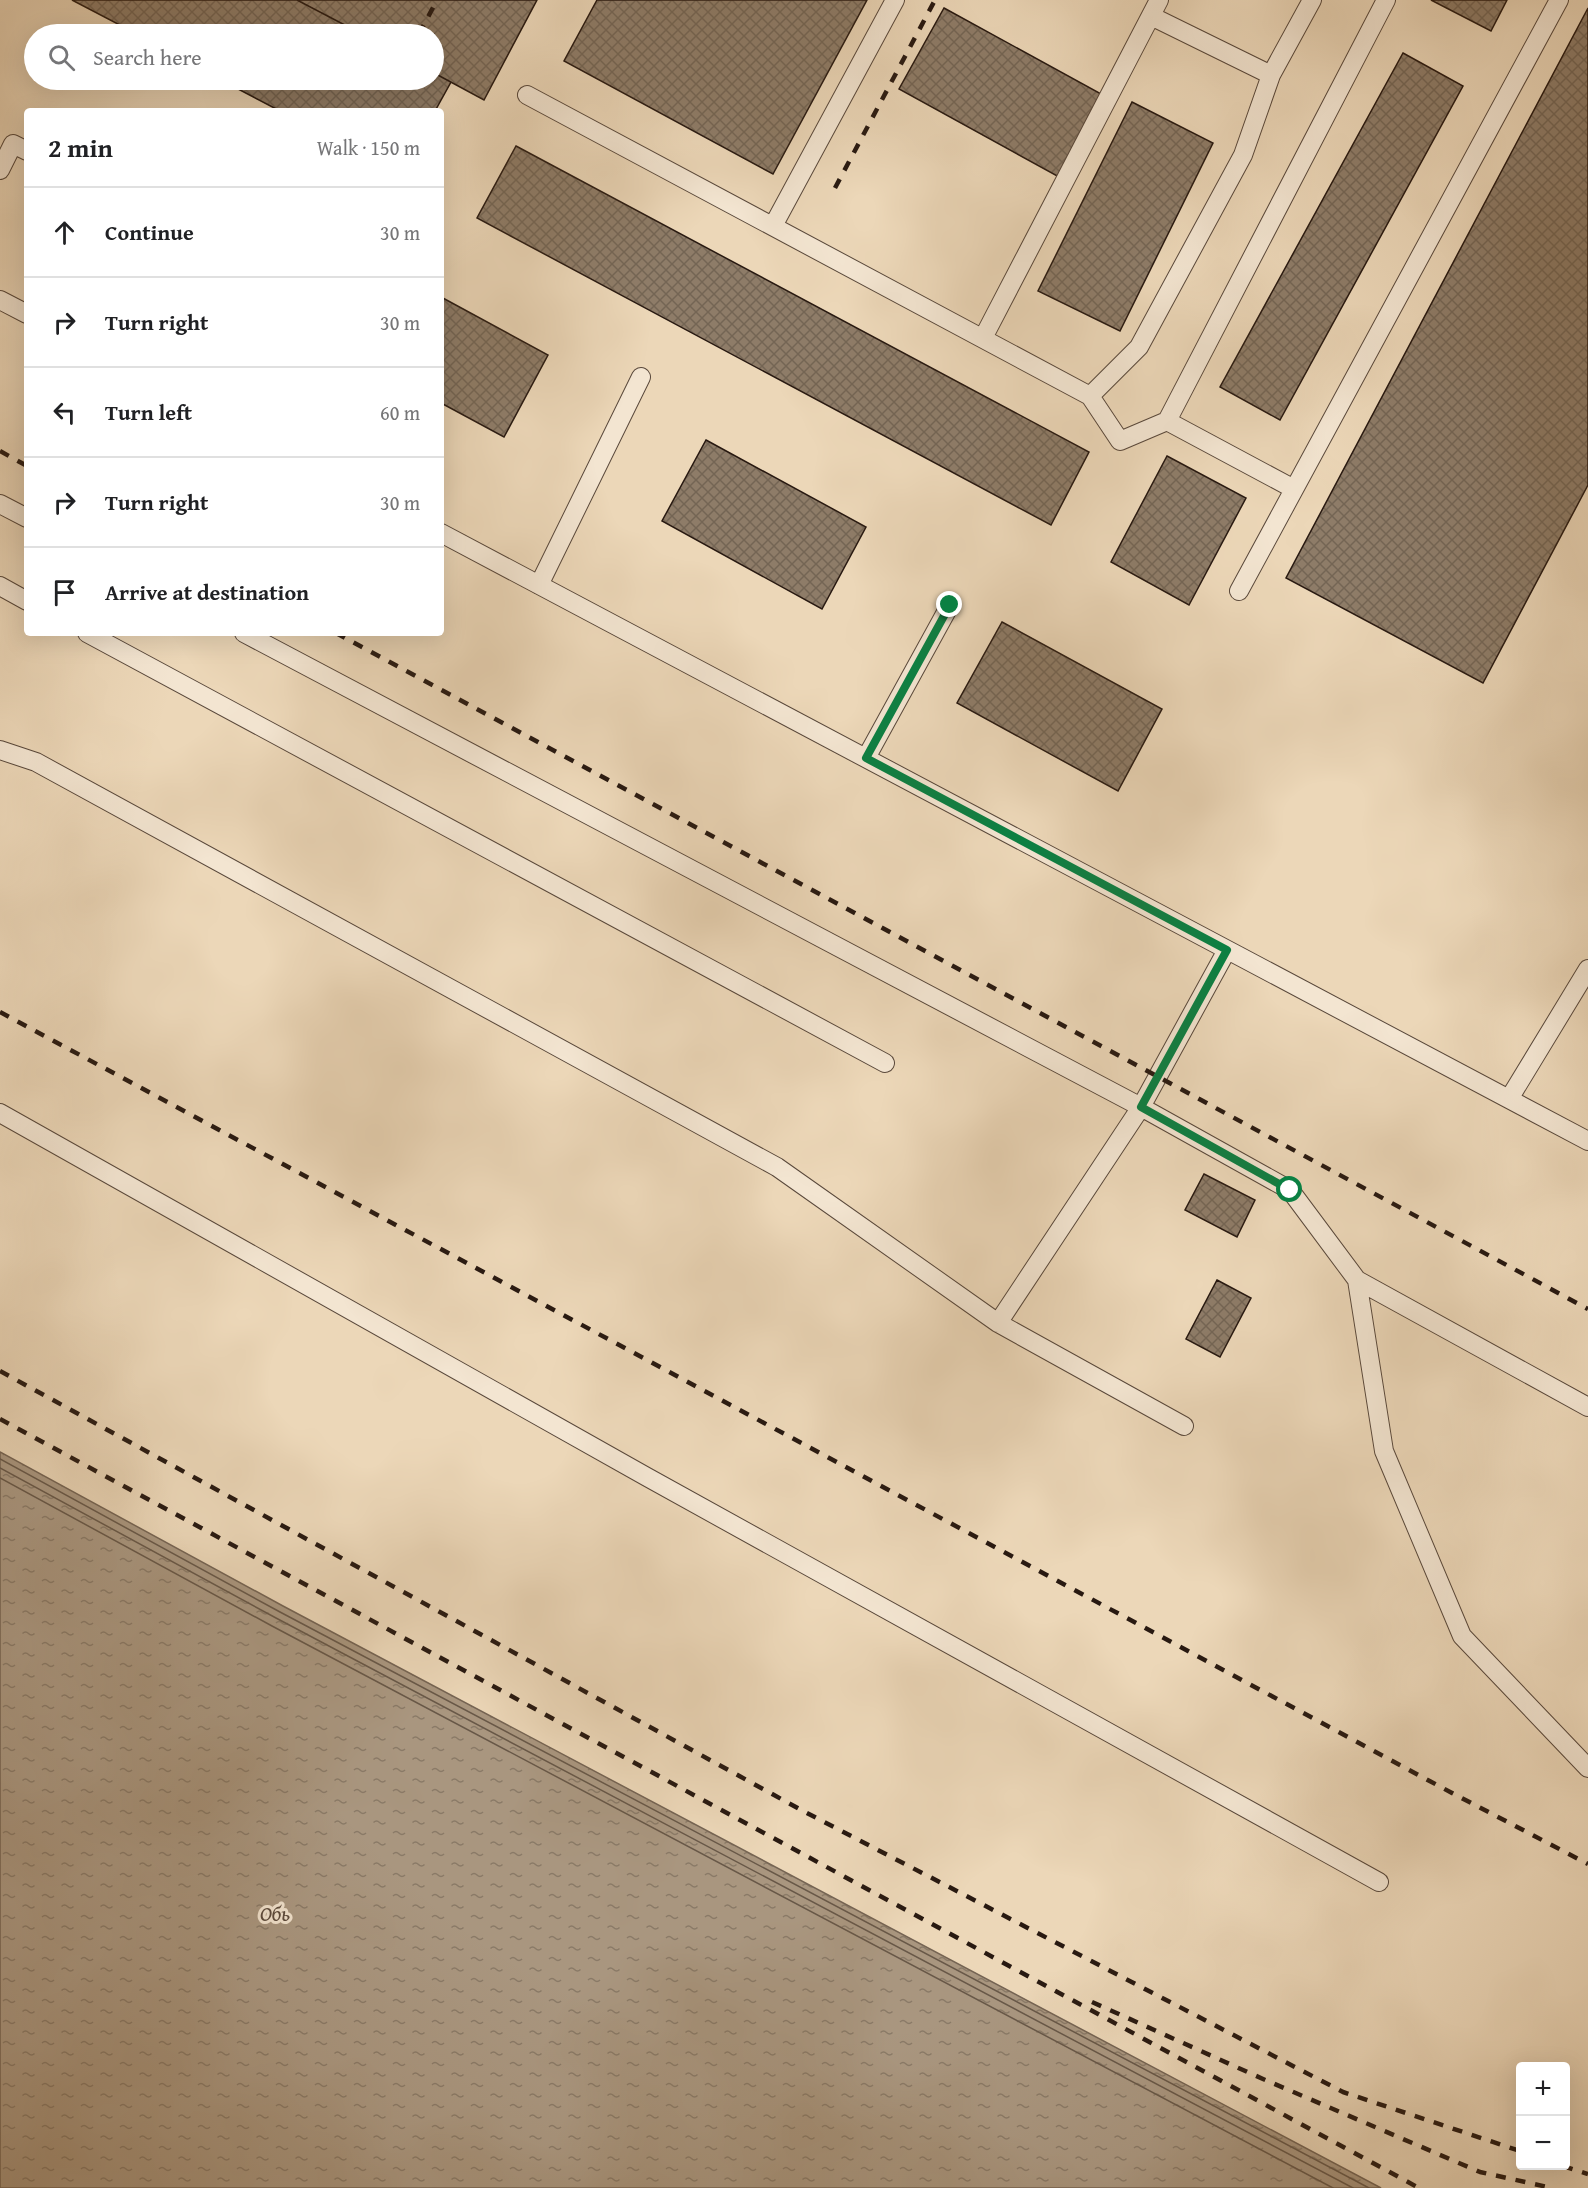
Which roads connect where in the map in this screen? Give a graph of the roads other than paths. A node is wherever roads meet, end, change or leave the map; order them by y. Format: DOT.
graph roads {
  1 [pos="894,0"];
  2 [pos="1312,0"];
  3 [pos="1386,0"];
  4 [pos="1559,0"];
  5 [pos="1155,8"];
  6 [pos="1271,75"];
  7 [pos="527,95"];
  8 [pos="24,150"];
  9 [pos="0,170"];
  10 [pos="773,226"];
  11 [pos="0,300"];
  12 [pos="24,312"];
  13 [pos="983,338"];
  14 [pos="642,377"];
  15 [pos="1090,396"];
  16 [pos="1167,421"];
  17 [pos="1294,489"];
  18 [pos="0,504"];
  19 [pos="24,516"];
  20 [pos="444,535"];
  21 [pos="539,585"];
  22 [pos="0,586"];
  23 [pos="1239,591"];
  24 [pos="24,598"];
  25 [pos="950,605"];
  26 [pos="93,636"];
  27 [pos="250,636"];
  28 [pos="0,750"];
  29 [pos="866,758"];
  30 [pos="1227,950"];
  31 [pos="1588,969"];
  32 [pos="885,1064"];
  33 [pos="1509,1099"];
  34 [pos="1141,1107"];
  35 [pos="0,1113"];
  36 [pos="1588,1141"];
  37 [pos="1357,1280"];
  38 [pos="998,1323"];
  39 [pos="1588,1407"];
  40 [pos="1184,1426"];
  41 [pos="1588,1768"];
  42 [pos="1379,1882"];
  1 -- 10 [label="lane"];
  2 -- 6 [label="lane"];
  3 -- 16 [label="lane"];
  4 -- 17 [label="lane"];
  5 -- 6 [label="lane"];
  5 -- 13 [label="lane"];
  6 -- 15 [label="lane"];
  7 -- 10 [label="lane"];
  8 -- 9 [label="lane"];
  10 -- 13 [label="lane"];
  11 -- 12 [label="lane"];
  13 -- 15 [label="lane"];
  14 -- 21 [label="lane"];
  15 -- 16 [label="lane"];
  16 -- 17 [label="lane"];
  17 -- 23 [label="lane"];
  18 -- 19 [label="lane"];
  20 -- 21 [label="lane"];
  21 -- 29 [label="lane"];
  22 -- 24 [label="lane"];
  25 -- 29 [label="lane"];
  26 -- 32 [label="lane"];
  27 -- 34 [label="lane"];
  28 -- 38 [label="lane"];
  29 -- 30 [label="lane"];
  30 -- 33 [label="lane"];
  30 -- 34 [label="lane"];
  31 -- 33 [label="lane"];
  33 -- 36 [label="lane"];
  34 -- 37 [label="lane"];
  34 -- 38 [label="lane"];
  35 -- 42 [label="lane"];
  37 -- 39 [label="lane"];
  37 -- 41 [label="lane"];
  38 -- 40 [label="lane"];
}
